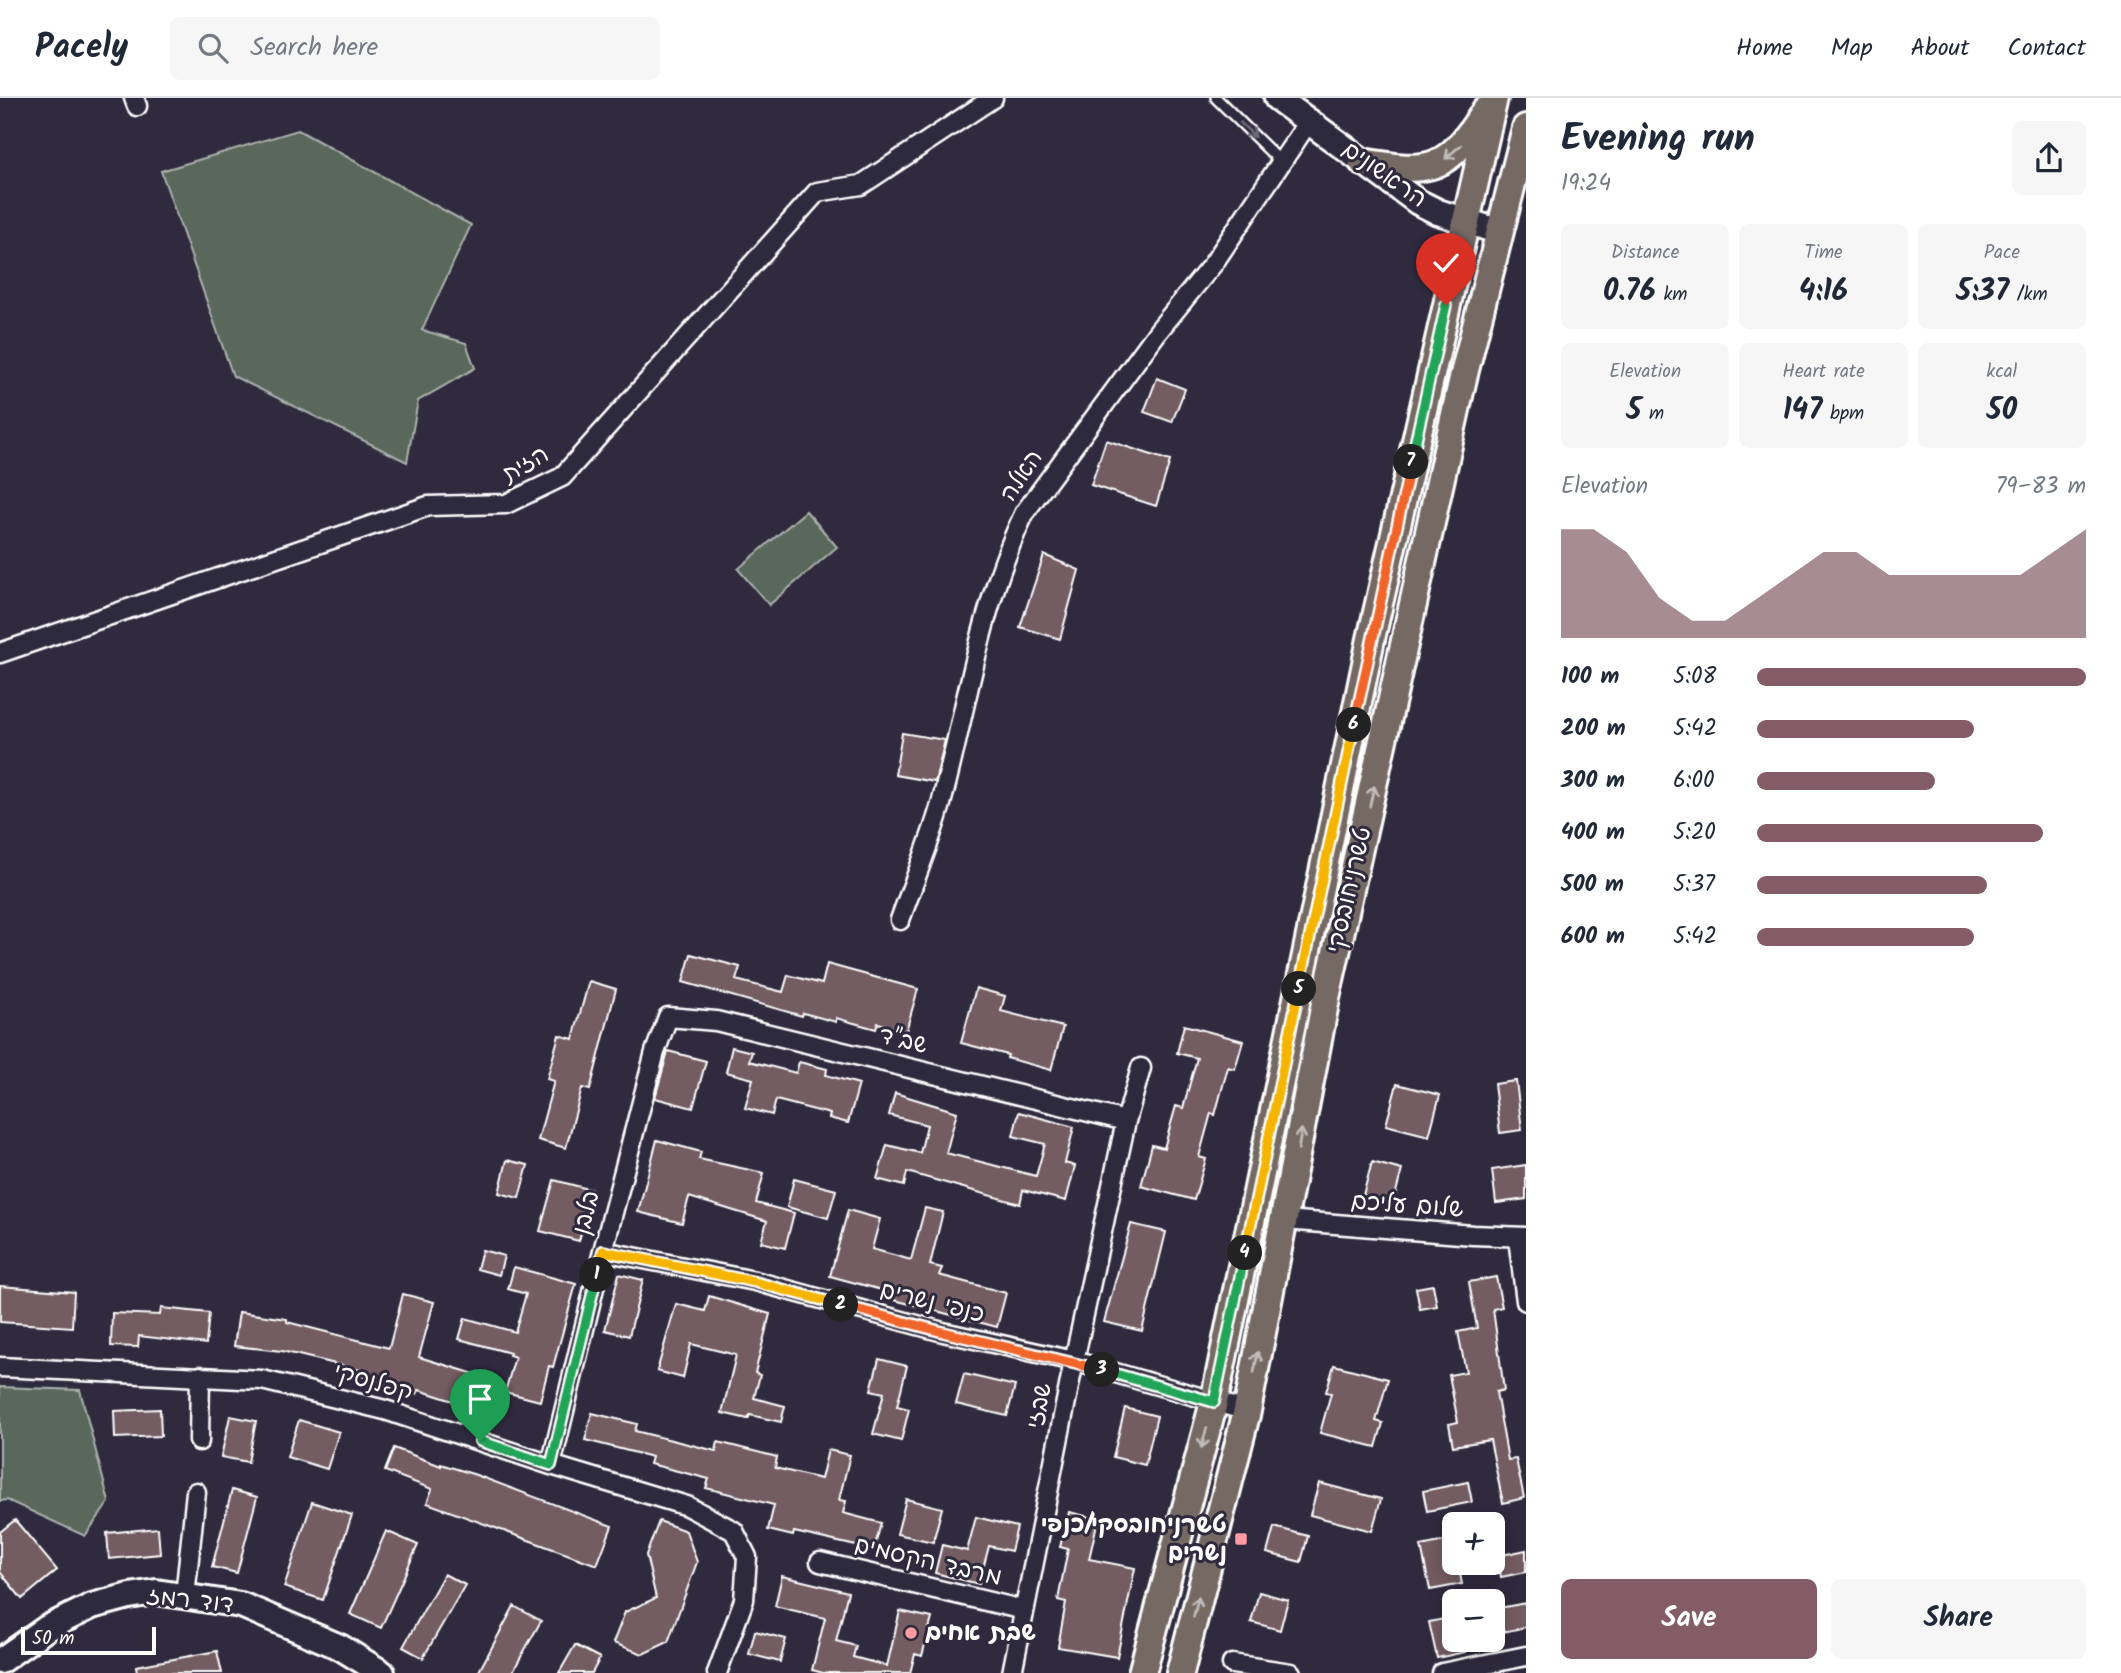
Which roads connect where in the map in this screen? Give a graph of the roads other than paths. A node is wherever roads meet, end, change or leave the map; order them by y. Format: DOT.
graph roads {
  1 [pos="993,98"];
  2 [pos="1216,98"];
  3 [pos="1278,98"];
  4 [pos="1494,98"];
  5 [pos="1309,121"];
  6 [pos="1526,128"];
  7 [pos="1281,162"];
  8 [pos="1363,162"];
  9 [pos="1465,222"];
  10 [pos="1500,232"];
  11 [pos="0,653"];
  12 [pos="900,920"];
  13 [pos="668,1017"];
  14 [pos="1141,1068"];
  15 [pos="1126,1121"];
  16 [pos="1285,1220"];
  17 [pos="1522,1238"];
  18 [pos="603,1251"];
  19 [pos="1526,1301"];
  20 [pos="1074,1361"];
  21 [pos="0,1367"];
  22 [pos="200,1376"];
  23 [pos="1214,1402"];
  24 [pos="1247,1411"];
  25 [pos="200,1441"];
  26 [pos="551,1465"];
  27 [pos="196,1492"];
  28 [pos="820,1562"];
  29 [pos="184,1596"];
  30 [pos="1024,1610"];
  31 [pos="1526,1656"];
  32 [pos="0,1661"];
  33 [pos="1232,1664"];
  34 [pos="382,1673"];
  35 [pos="718,1673"];
  36 [pos="1012,1673"];
  37 [pos="1142,1673"];
  38 [pos="1180,1673"];
  39 [pos="1291,1673"];
  40 [pos="1442,1673"];
  1 -- 11 [label="street, הזית"];
  2 -- 7 [label="lane, one-way"];
  3 -- 5 [label="street, הראשונים"];
  4 -- 8 [label="main road, one-way"];
  4 -- 9 [label="main road, טשרניחובסקי"];
  5 -- 7 [label="street, האלה"];
  5 -- 8 [label="street, הראשונים"];
  6 -- 10 [label="main road, טשרניחובסקי"];
  7 -- 12 [label="street, האלה"];
  8 -- 9 [label="street, הראשונים"];
  9 -- 10 [label="street, הראשונים"];
  9 -- 23 [label="main road, טשרניחובסקי"];
  16 -- 10 [label="main road, טשרניחובסקי, one-way"];
  13 -- 15 [label="street, שב''ד"];
  13 -- 18 [label="street, בלבן"];
  14 -- 15 [label="street, שבזי"];
  15 -- 20 [label="street, שבזי"];
  16 -- 17 [label="street, שלום עליכם"];
  24 -- 16 [label="main road, טשרניחובסקי, one-way"];
  17 -- 19 [label="street"];
  18 -- 20 [label="street, כנפי נשרים"];
  18 -- 26 [label="street, בלבן"];
  20 -- 23 [label="street, כנפי נשרים"];
  20 -- 30 [label="street, שבזי"];
  21 -- 22 [label="street, קפלנסקי"];
  22 -- 25 [label="street"];
  22 -- 26 [label="street, קפלנסקי"];
  23 -- 24 [label="street, כנפי נשרים"];
  23 -- 37 [label="main road, טשרניחובסקי, one-way"];
  38 -- 24 [label="main road, טשרניחובסקי, one-way"];
  26 -- 35 [label="street, קפלנסקי"];
  27 -- 29 [label="street"];
  28 -- 30 [label="street, מרבד הקסמים"];
  29 -- 32 [label="street, דוד רמז"];
  29 -- 34 [label="street, דוד רמז"];
  30 -- 36 [label="street, שבזי"];
  31 -- 40 [label="street"];
  33 -- 39 [label="street"];
}
